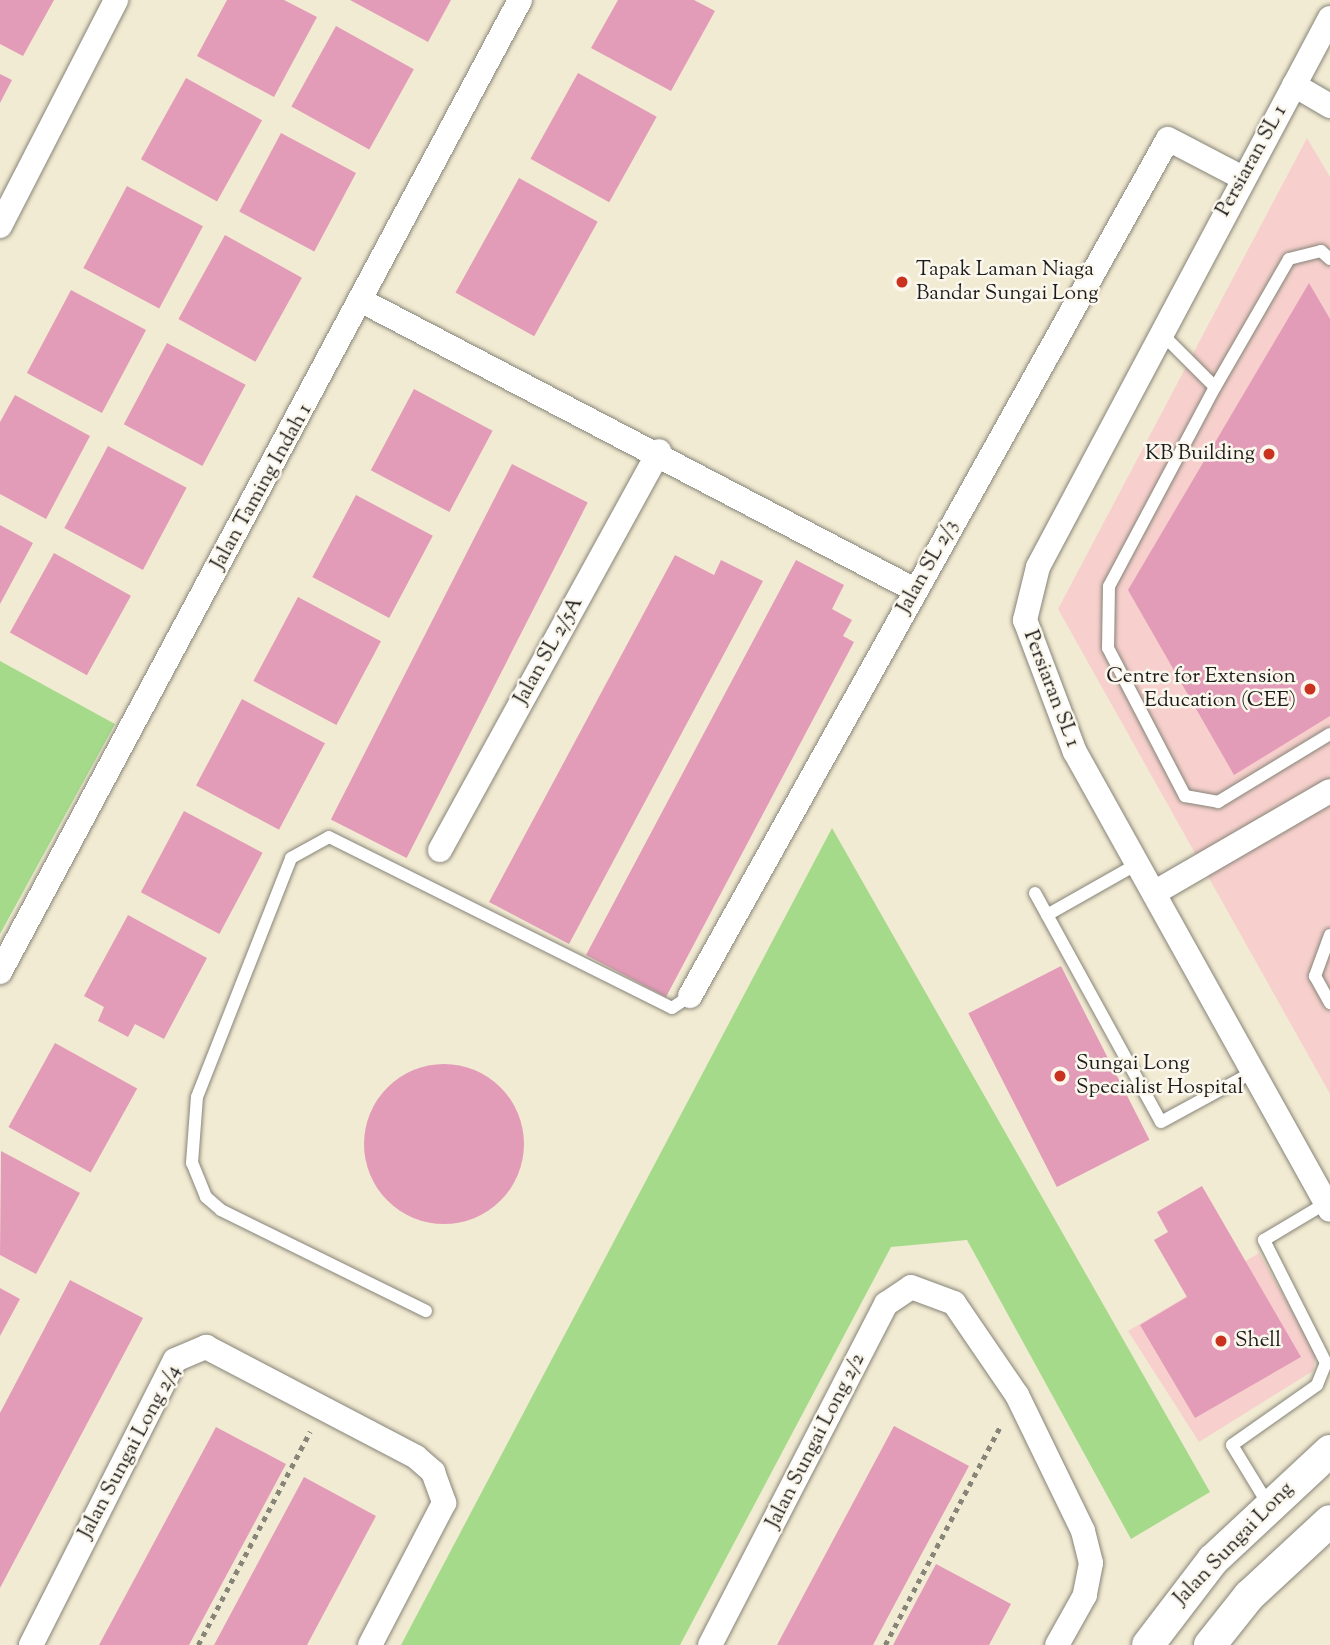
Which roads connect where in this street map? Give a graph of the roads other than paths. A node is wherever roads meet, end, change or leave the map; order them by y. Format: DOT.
graph roads {
  1 [pos="116,0"];
  2 [pos="520,0"];
  3 [pos="1330,18"];
  4 [pos="1294,85"];
  5 [pos="1330,106"];
  6 [pos="1243,178"];
  7 [pos="0,226"];
  8 [pos="1330,259"];
  9 [pos="364,302"];
  10 [pos="1160,332"];
  11 [pos="1215,387"];
  12 [pos="659,451"];
  13 [pos="915,590"];
  14 [pos="1330,734"];
  15 [pos="1330,791"];
  16 [pos="440,850"];
  17 [pos="1137,864"];
  18 [pos="1035,892"];
  19 [pos="1154,893"];
  20 [pos="1047,915"];
  21 [pos="1330,935"];
  22 [pos="0,972"];
  23 [pos="690,996"];
  24 [pos="1330,1003"];
  25 [pos="1253,1072"];
  26 [pos="1328,1207"];
  27 [pos="426,1311"];
  28 [pos="1329,1451"];
  29 [pos="1268,1504"];
  30 [pos="1330,1521"];
  31 [pos="31,1645"];
  32 [pos="370,1645"];
  33 [pos="710,1645"];
  34 [pos="1057,1645"];
  35 [pos="1148,1645"];
  36 [pos="1210,1645"];
  1 -- 7 [label="street"];
  2 -- 9 [label="street, Jalan Taming Indah 1"];
  3 -- 4 [label="street, Persiaran SL 1"];
  4 -- 5 [label="street"];
  4 -- 6 [label="street, Persiaran SL 1"];
  6 -- 10 [label="street, Persiaran SL 1"];
  6 -- 13 [label="street, Jalan SL 2/3"];
  8 -- 11 [label="lane"];
  9 -- 12 [label="street"];
  9 -- 22 [label="street, Jalan Taming Indah 1"];
  10 -- 11 [label="lane"];
  10 -- 17 [label="street, Persiaran SL 1"];
  11 -- 14 [label="lane"];
  12 -- 13 [label="street"];
  12 -- 16 [label="street, Jalan SL 2/5A"];
  13 -- 23 [label="street, Jalan SL 2/3"];
  15 -- 19 [label="street"];
  17 -- 19 [label="street, Persiaran SL 1"];
  17 -- 20 [label="lane"];
  18 -- 20 [label="lane"];
  19 -- 25 [label="street, Persiaran SL 1"];
  20 -- 25 [label="lane"];
  21 -- 24 [label="lane"];
  23 -- 27 [label="lane"];
  25 -- 26 [label="street, Persiaran SL 1"];
  26 -- 29 [label="lane"];
  28 -- 29 [label="street, Jalan Sungai Long"];
  29 -- 35 [label="street, Jalan Sungai Long"];
  30 -- 36 [label="street"];
  31 -- 32 [label="street, Jalan Sungai Long 2/4"];
  33 -- 34 [label="street, Jalan Sungai Long 2/2"];
}
